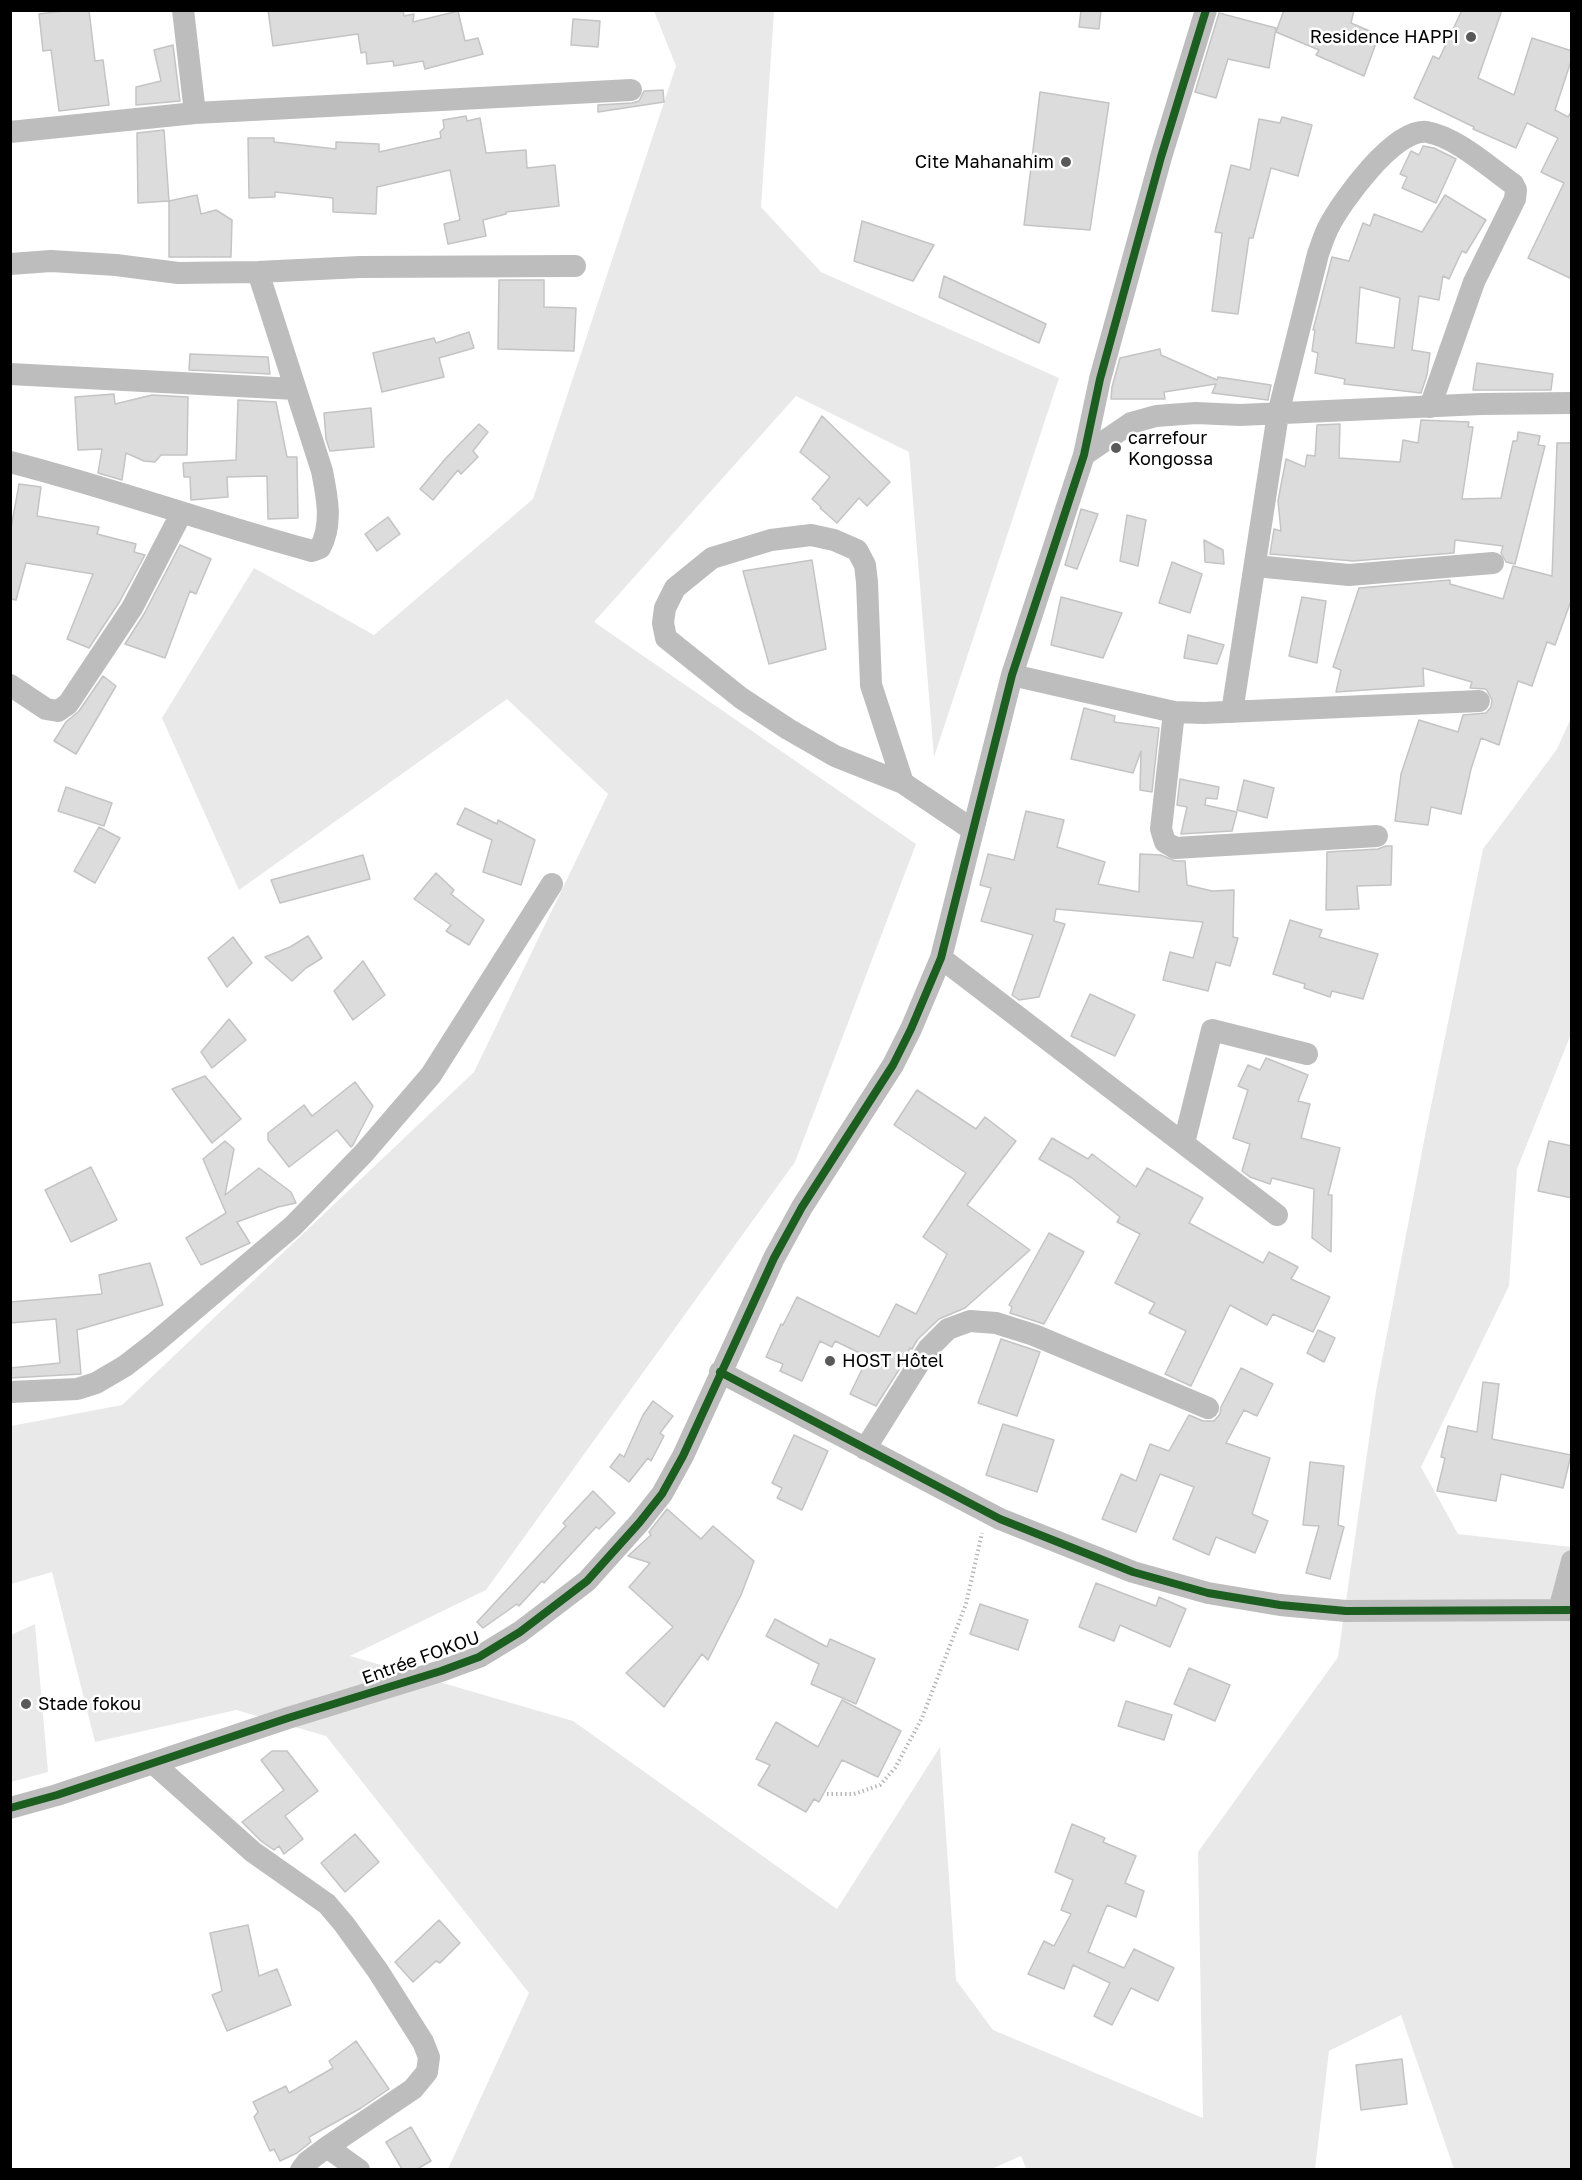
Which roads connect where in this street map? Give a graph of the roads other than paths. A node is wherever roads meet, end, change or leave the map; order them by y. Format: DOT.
graph roads {
  1 [pos="183,10"];
  2 [pos="1206,10"];
  3 [pos="631,90"];
  4 [pos="195,113"];
  5 [pos="10,132"];
  6 [pos="10,264"];
  7 [pos="575,267"];
  8 [pos="258,272"];
  9 [pos="10,374"];
  10 [pos="295,389"];
  11 [pos="1572,403"];
  12 [pos="1430,407"];
  13 [pos="1278,414"];
  14 [pos="1084,455"];
  15 [pos="10,462"];
  16 [pos="181,514"];
  17 [pos="1493,563"];
  18 [pos="1254,566"];
  19 [pos="1012,675"];
  20 [pos="10,685"];
  21 [pos="1479,701"];
  22 [pos="1174,712"];
  23 [pos="1232,712"];
  24 [pos="903,783"];
  25 [pos="973,830"];
  26 [pos="1377,836"];
  27 [pos="552,884"];
  28 [pos="941,958"];
  29 [pos="1307,1054"];
  30 [pos="1184,1143"];
  31 [pos="1277,1215"];
  32 [pos="720,1372"];
  33 [pos="10,1392"];
  34 [pos="1208,1408"];
  35 [pos="865,1449"];
  36 [pos="1572,1561"];
  37 [pos="1565,1610"];
  38 [pos="153,1763"];
  39 [pos="10,1808"];
  40 [pos="327,2147"];
  41 [pos="301,2169"];
  42 [pos="358,2169"];
  1 -- 4 [label="street"];
  2 -- 14 [label="street, Entrée FOKOU"];
  3 -- 4 [label="street"];
  4 -- 5 [label="street"];
  6 -- 8 [label="street"];
  7 -- 8 [label="street"];
  8 -- 10 [label="street"];
  9 -- 10 [label="street"];
  10 -- 16 [label="street"];
  11 -- 12 [label="street"];
  12 -- 13 [label="street"];
  12 -- 13 [label="street"];
  13 -- 14 [label="street"];
  13 -- 18 [label="street"];
  14 -- 19 [label="street, Entrée FOKOU"];
  15 -- 16 [label="street"];
  16 -- 20 [label="street"];
  17 -- 18 [label="street"];
  18 -- 23 [label="street"];
  19 -- 22 [label="street"];
  19 -- 25 [label="street, Entrée FOKOU"];
  21 -- 23 [label="street"];
  22 -- 23 [label="street"];
  22 -- 26 [label="street"];
  24 -- 24 [label="street"];
  24 -- 25 [label="street"];
  25 -- 28 [label="street, Entrée FOKOU"];
  27 -- 33 [label="street"];
  28 -- 30 [label="street"];
  28 -- 32 [label="street, Entrée FOKOU"];
  29 -- 30 [label="street"];
  30 -- 31 [label="street"];
  32 -- 35 [label="street"];
  32 -- 38 [label="street, Entrée FOKOU"];
  34 -- 35 [label="street"];
  35 -- 37 [label="street"];
  36 -- 37 [label="street"];
  38 -- 39 [label="street, Entrée FOKOU"];
  38 -- 40 [label="street"];
  40 -- 41 [label="street"];
  40 -- 42 [label="street"];
}
